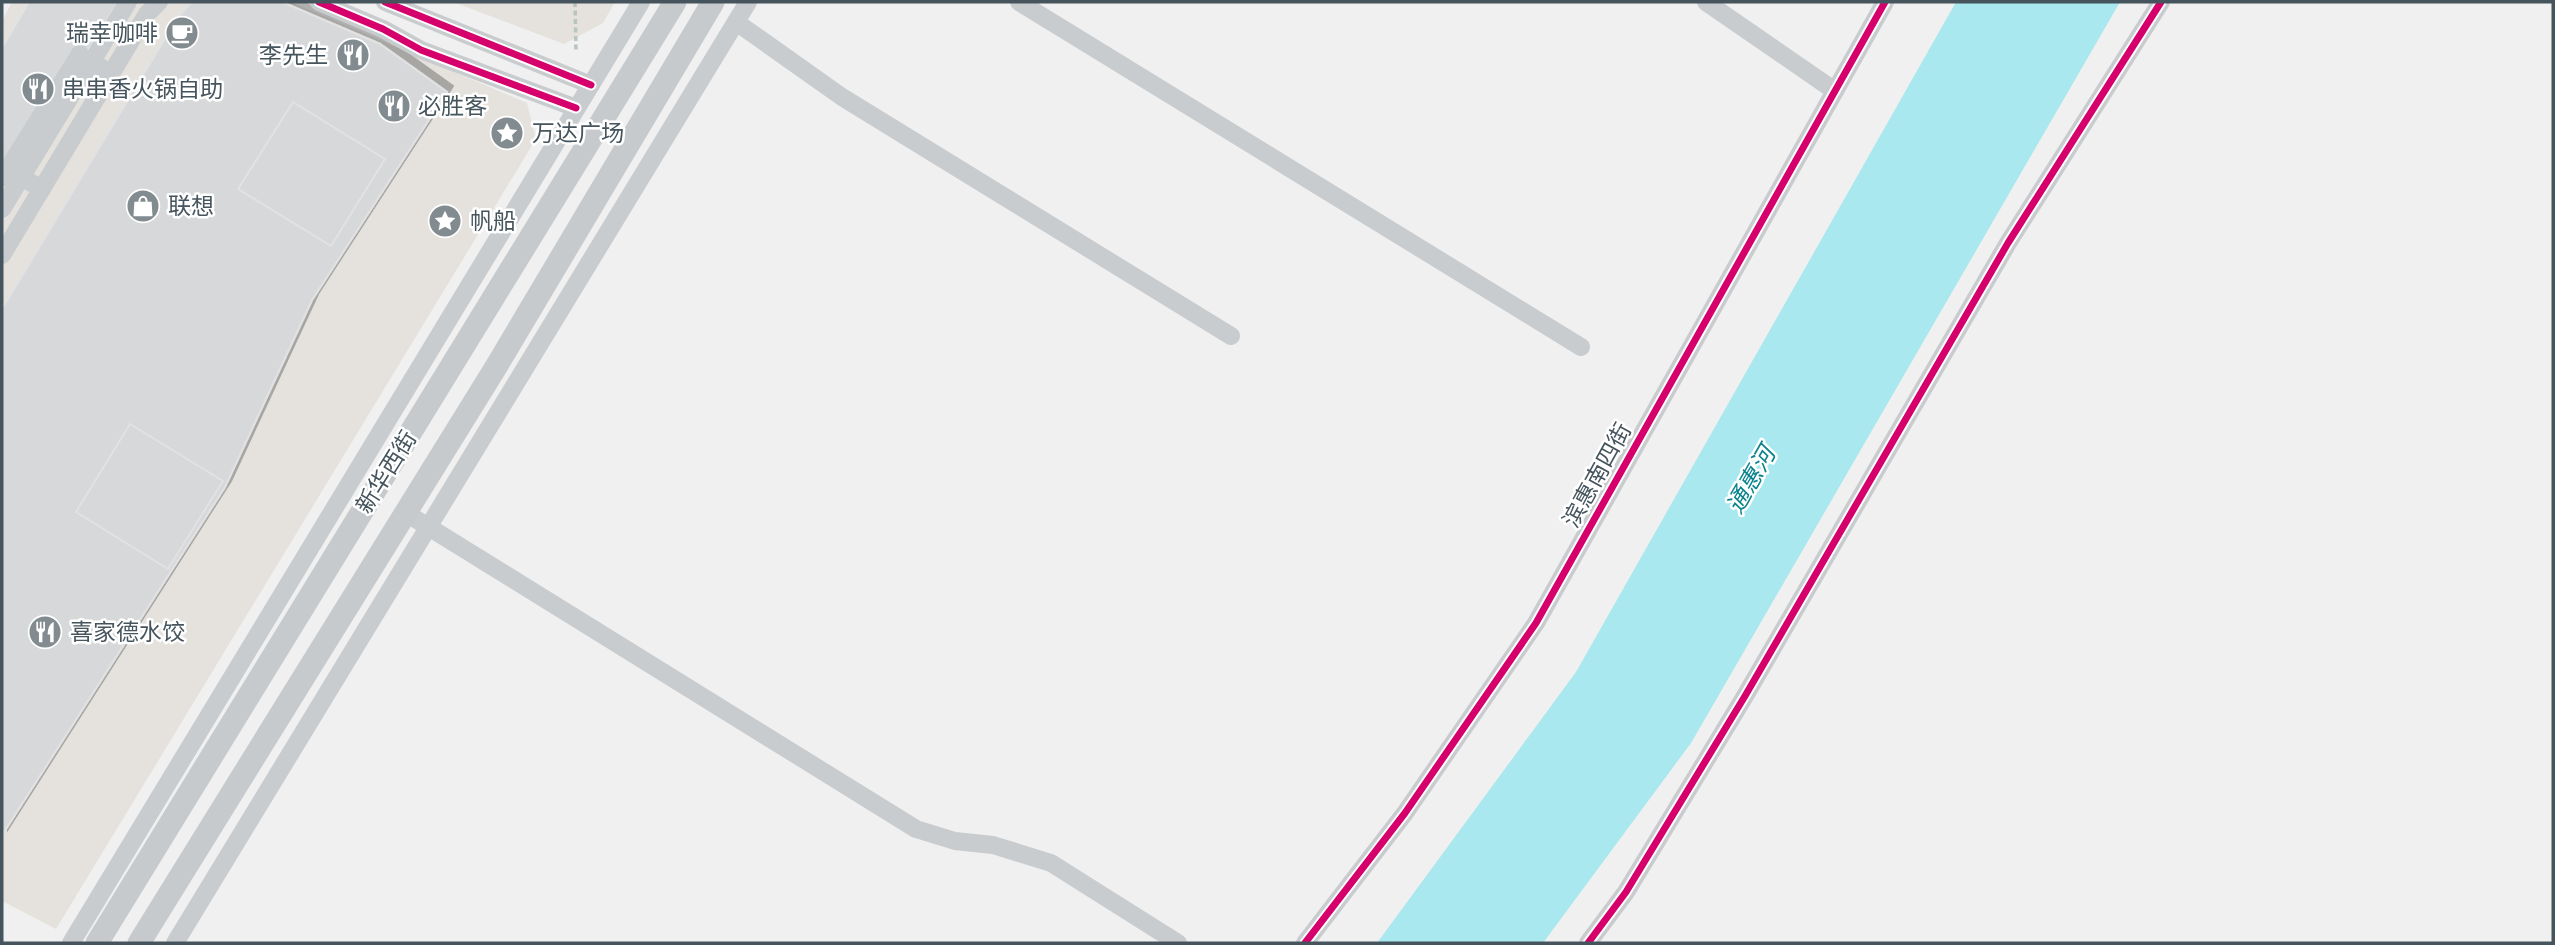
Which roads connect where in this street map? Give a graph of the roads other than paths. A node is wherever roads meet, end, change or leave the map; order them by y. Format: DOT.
graph roads {
  1 [pos="113,2"];
  2 [pos="319,2"];
  3 [pos="385,2"];
  4 [pos="641,2"];
  5 [pos="675,2"];
  6 [pos="713,2"];
  7 [pos="748,2"];
  8 [pos="1018,2"];
  9 [pos="1706,2"];
  10 [pos="1885,2"];
  11 [pos="2161,2"];
  12 [pos="142,6"];
  13 [pos="736,22"];
  14 [pos="79,55"];
  15 [pos="111,73"];
  16 [pos="591,85"];
  17 [pos="1835,91"];
  18 [pos="576,108"];
  19 [pos="4,174"];
  20 [pos="42,189"];
  21 [pos="2,209"];
  22 [pos="2,256"];
  23 [pos="1231,336"];
  24 [pos="1581,347"];
  25 [pos="406,513"];
  26 [pos="429,527"];
  27 [pos="71,943"];
  28 [pos="97,943"];
  29 [pos="139,943"];
  30 [pos="175,943"];
  31 [pos="1178,943"];
  32 [pos="1305,943"];
  33 [pos="1588,943"];
  1 -- 14 [label="street"];
  2 -- 18 [label="street"];
  3 -- 16 [label="street"];
  4 -- 16 [label="street"];
  5 -- 28 [label="main road, 新华西街"];
  6 -- 25 [label="main road, 新华西街"];
  7 -- 13 [label="street"];
  8 -- 24 [label="street"];
  9 -- 17 [label="street"];
  10 -- 17 [label="street, 滨惠南四街"];
  11 -- 33 [label="street"];
  12 -- 15 [label="street"];
  12 -- 21 [label="street"];
  13 -- 23 [label="street"];
  13 -- 26 [label="street"];
  14 -- 15 [label="street, bridge"];
  14 -- 19 [label="street"];
  15 -- 20 [label="street"];
  16 -- 18 [label="street"];
  17 -- 32 [label="street, 滨惠南四街"];
  18 -- 27 [label="street"];
  19 -- 20 [label="street, bridge"];
  20 -- 22 [label="street"];
  25 -- 26 [label="street"];
  25 -- 29 [label="main road, 新华西街"];
  26 -- 30 [label="street"];
  26 -- 31 [label="street"];
}
